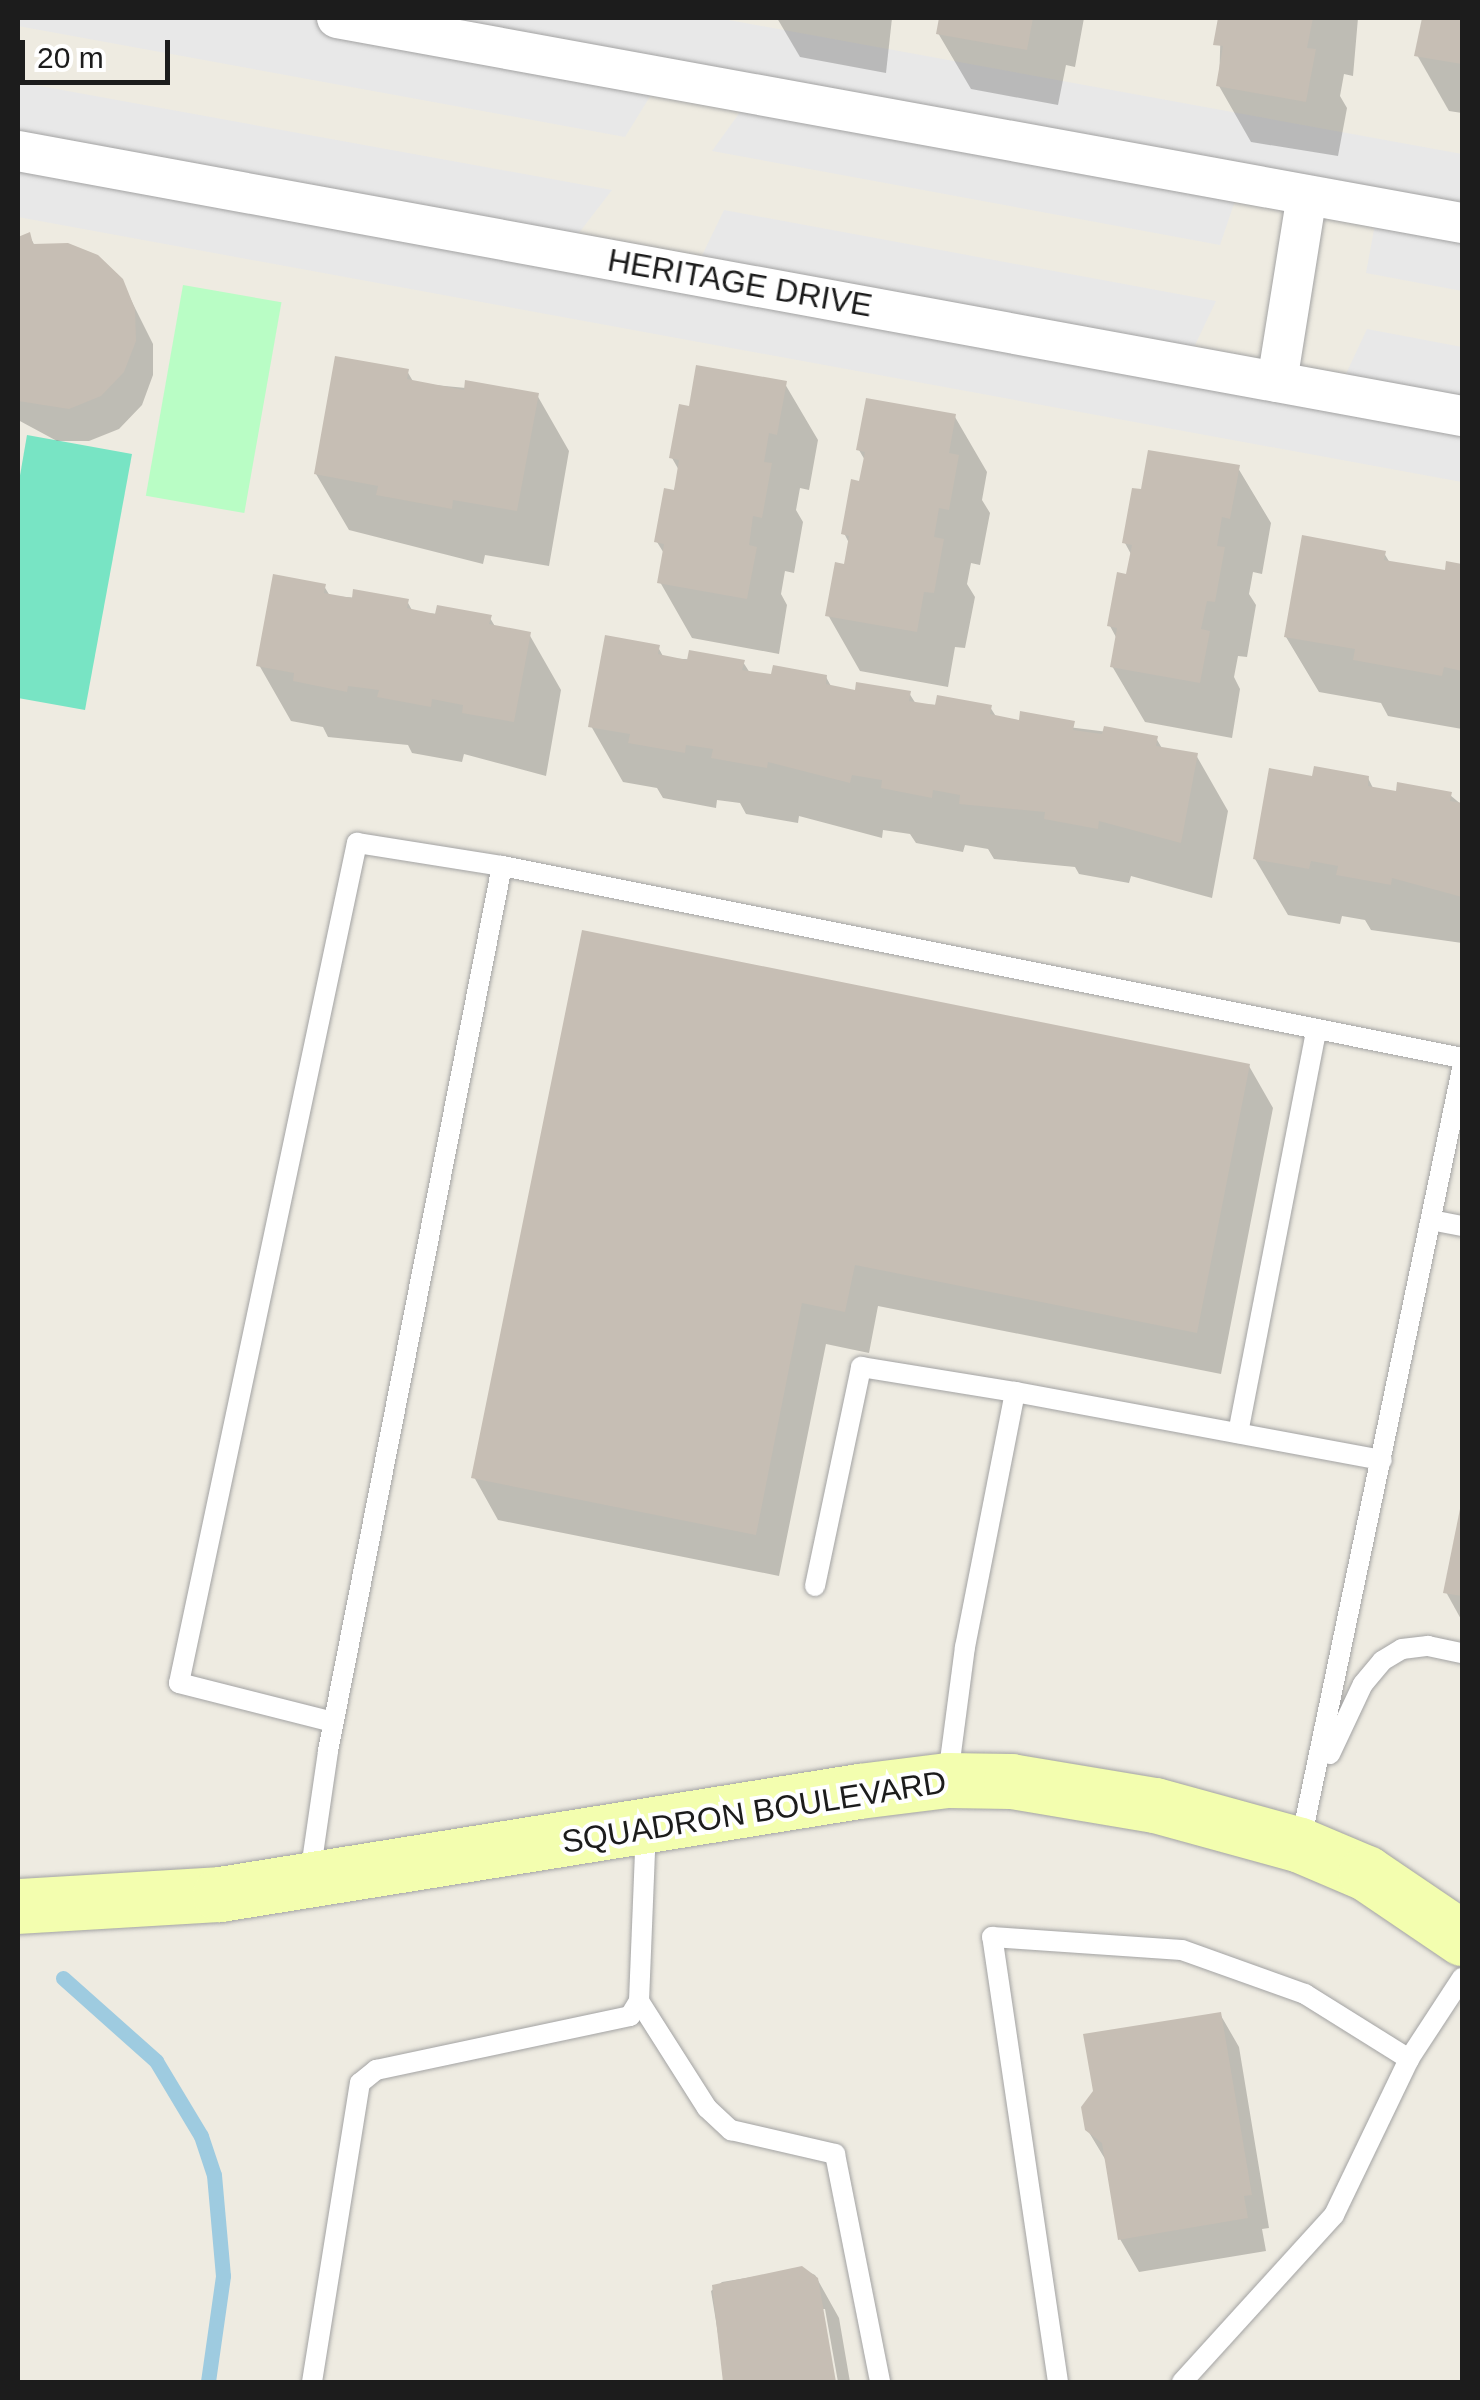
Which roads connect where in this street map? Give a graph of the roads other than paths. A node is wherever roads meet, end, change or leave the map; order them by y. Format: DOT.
graph roads {
  1 [pos="337,18"];
  2 [pos="18,151"];
  3 [pos="1307,194"];
  4 [pos="1462,223"];
  5 [pos="1278,382"];
  6 [pos="1462,416"];
  7 [pos="502,866"];
  8 [pos="1316,1033"];
  9 [pos="1462,1058"];
  10 [pos="1462,1069"];
  11 [pos="1430,1220"];
  12 [pos="1462,1226"];
  13 [pos="1015,1392"];
  14 [pos="1238,1433"];
  15 [pos="1382,1460"];
  16 [pos="815,1586"];
  17 [pos="1462,1653"];
  18 [pos="333,1722"];
  19 [pos="947,1780"];
  20 [pos="1316,1783"];
  21 [pos="646,1826"];
  22 [pos="1300,1845"];
  23 [pos="309,1882"];
  24 [pos="18,1906"];
  25 [pos="1462,1938"];
  26 [pos="1462,1978"];
  27 [pos="639,2001"];
  28 [pos="1409,2059"];
  29 [pos="312,2382"];
  30 [pos="880,2382"];
  31 [pos="1058,2382"];
  32 [pos="1182,2382"];
  1 -- 3 [label="street"];
  2 -- 5 [label="street, HERITAGE DRIVE"];
  3 -- 4 [label="street"];
  3 -- 5 [label="street"];
  5 -- 6 [label="street, HERITAGE DRIVE"];
  7 -- 8 [label="lane"];
  7 -- 18 [label="lane"];
  7 -- 18 [label="lane"];
  8 -- 9 [label="lane"];
  8 -- 14 [label="lane"];
  10 -- 11 [label="lane"];
  11 -- 12 [label="lane"];
  11 -- 15 [label="lane"];
  13 -- 14 [label="lane"];
  13 -- 16 [label="lane"];
  13 -- 19 [label="lane"];
  14 -- 15 [label="lane"];
  15 -- 20 [label="lane"];
  17 -- 20 [label="lane"];
  18 -- 23 [label="lane"];
  19 -- 21 [label="street, SQUADRON BOULEVARD"];
  19 -- 22 [label="street, SQUADRON BOULEVARD"];
  20 -- 22 [label="lane"];
  21 -- 23 [label="street, SQUADRON BOULEVARD"];
  21 -- 27 [label="lane"];
  22 -- 25 [label="street, SQUADRON BOULEVARD"];
  23 -- 24 [label="street, SQUADRON BOULEVARD"];
  26 -- 28 [label="lane"];
  27 -- 29 [label="lane"];
  27 -- 30 [label="lane"];
  28 -- 31 [label="lane"];
  28 -- 32 [label="lane"];
}
